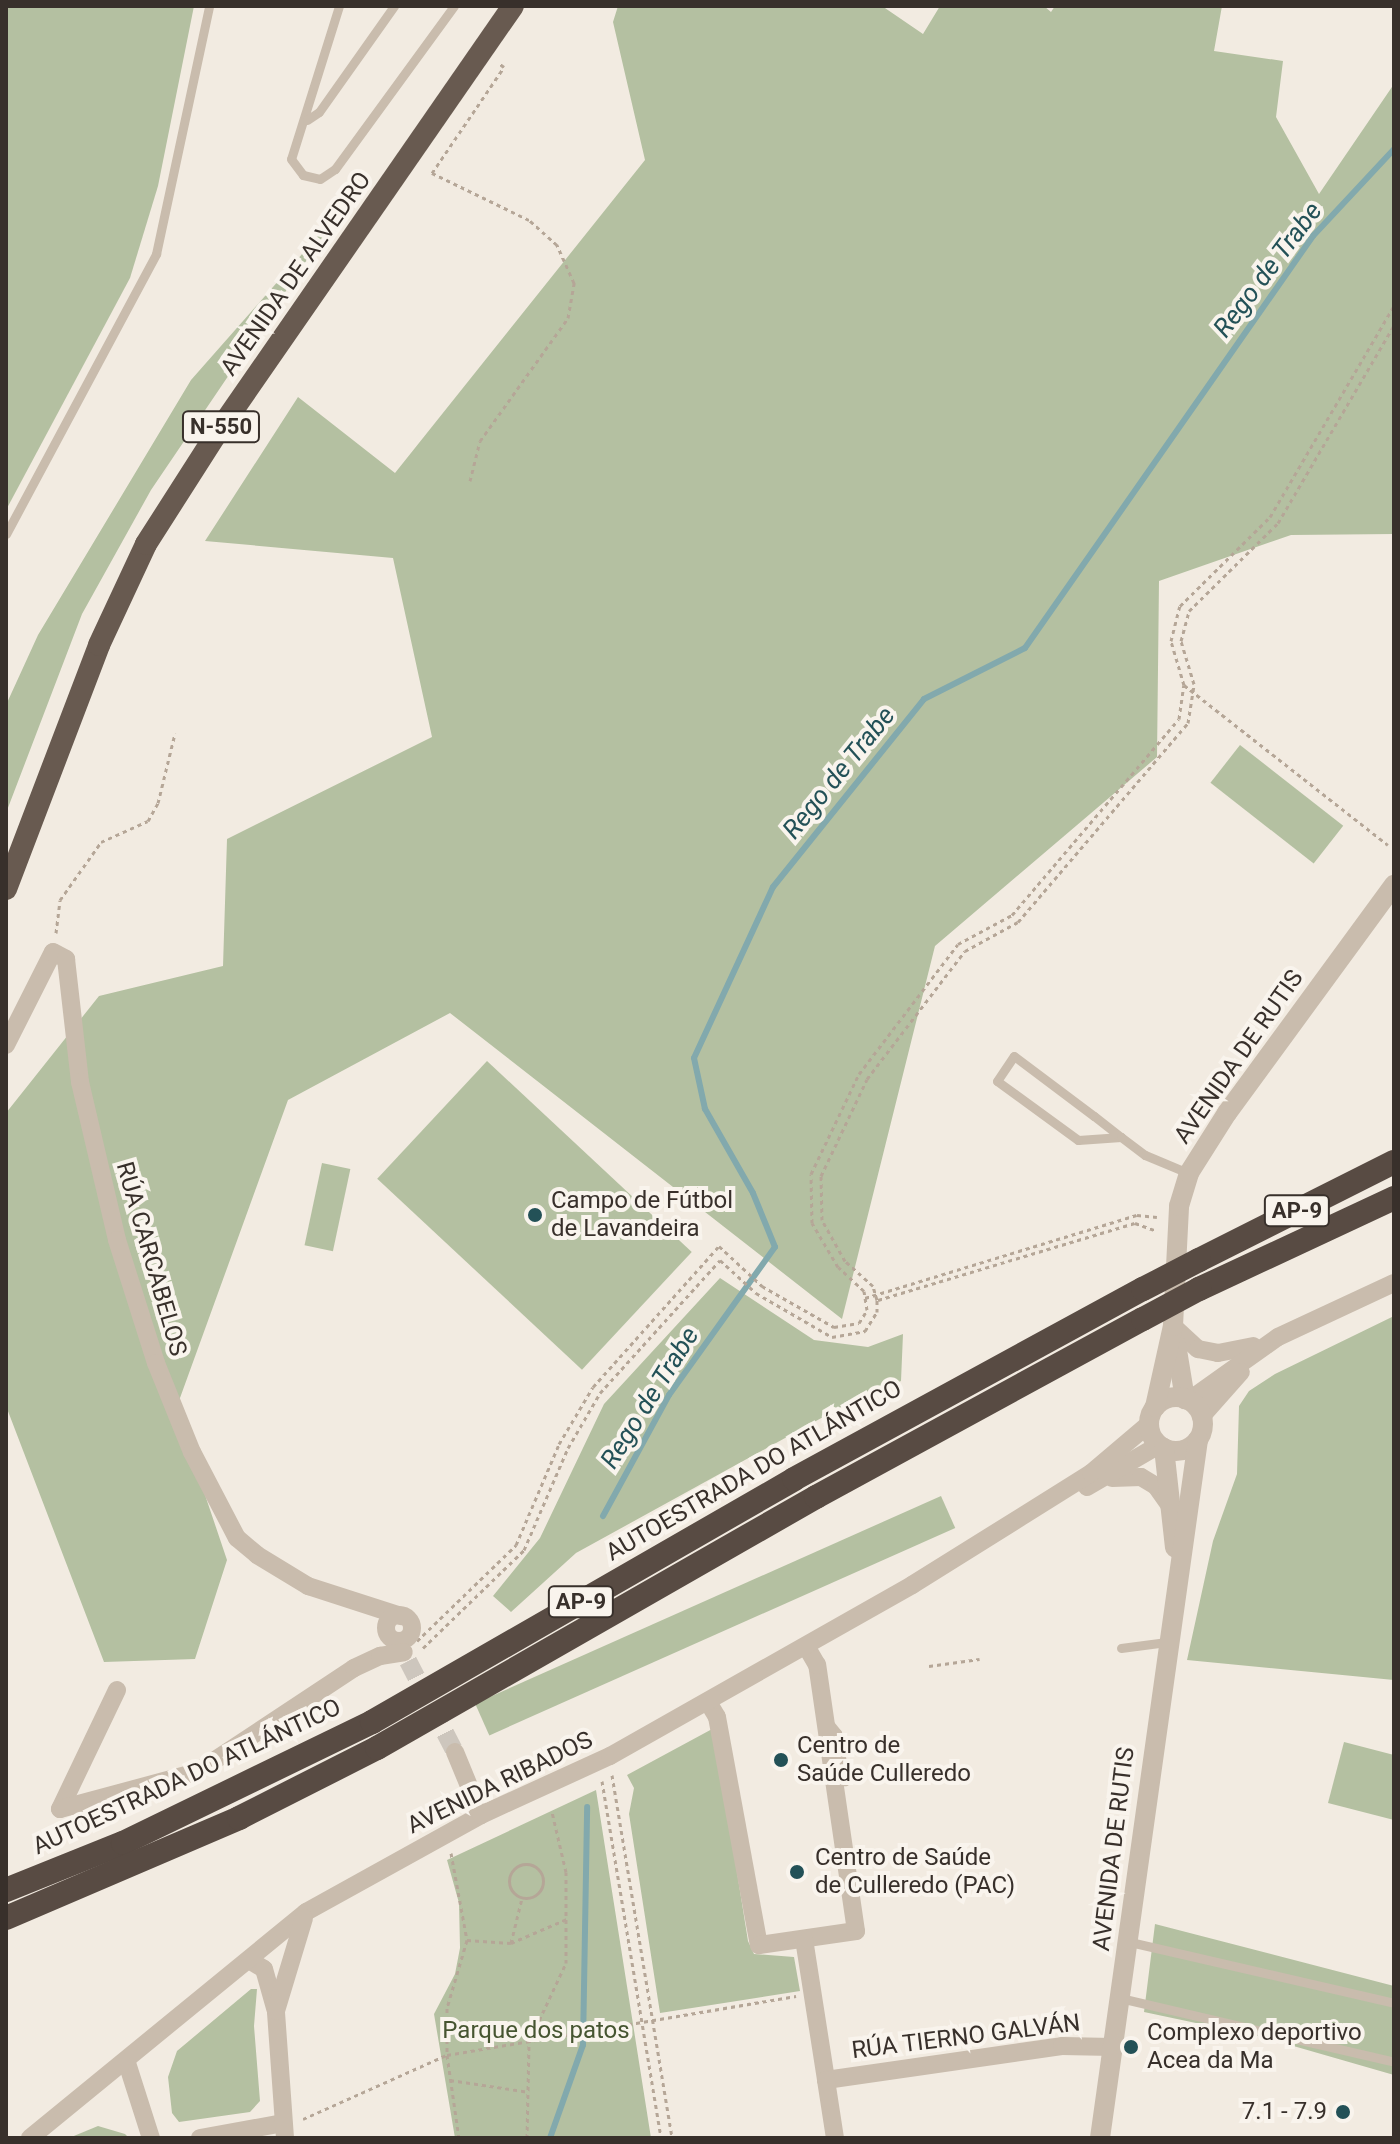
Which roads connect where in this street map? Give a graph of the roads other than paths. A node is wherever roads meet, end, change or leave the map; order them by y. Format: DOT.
graph roads {
  1 [pos="209,6"];
  2 [pos="339,6"];
  3 [pos="394,6"];
  4 [pos="454,6"];
  5 [pos="513,6"];
  6 [pos="307,120"];
  7 [pos="6,534"];
  8 [pos="1394,885"];
  9 [pos="6,889"];
  10 [pos="6,1045"];
  11 [pos="1121,1137"];
  12 [pos="1394,1162"];
  13 [pos="1189,1173"];
  14 [pos="1394,1198"];
  15 [pos="1394,1283"];
  16 [pos="1173,1326"];
  17 [pos="1278,1337"];
  18 [pos="1192,1406"];
  19 [pos="1152,1416"];
  20 [pos="1198,1440"];
  21 [pos="1162,1447"];
  22 [pos="1101,1480"];
  23 [pos="1170,1506"];
  24 [pos="1023,1517"];
  25 [pos="1177,1567"];
  26 [pos="357,1606"];
  27 [pos="1167,1642"];
  28 [pos="400,1646"];
  29 [pos="806,1646"];
  30 [pos="1121,1648"];
  31 [pos="117,1690"];
  32 [pos="708,1702"];
  33 [pos="824,1718"];
  34 [pos="455,1752"];
  35 [pos="845,1781"];
  36 [pos="481,1815"];
  37 [pos="6,1890"];
  38 [pos="306,1912"];
  39 [pos="6,1918"];
  40 [pos="804,1939"];
  41 [pos="1130,1942"];
  42 [pos="249,1960"];
  43 [pos="1120,1998"];
  44 [pos="1394,2003"];
  45 [pos="276,2011"];
  46 [pos="1113,2047"];
  47 [pos="1394,2062"];
  48 [pos="127,2063"];
  49 [pos="826,2080"];
  50 [pos="284,2130"];
  51 [pos="30,2138"];
  52 [pos="151,2138"];
  53 [pos="200,2138"];
  54 [pos="835,2138"];
  55 [pos="1100,2138"];
  1 -- 7 [label="lane"];
  2 -- 6 [label="lane"];
  3 -- 6 [label="lane"];
  4 -- 6 [label="lane"];
  5 -- 9 [label="highway, AVENIDA DE ALVEDRO / N-550"];
  8 -- 13 [label="street, AVENIDA DE RUTIS"];
  10 -- 26 [label="street, RÚA CARCABELOS"];
  11 -- 11 [label="lane"];
  11 -- 13 [label="lane"];
  12 -- 37 [label="highway, AUTOESTRADA DO ATLÁNTICO / AP-9, bridge"];
  13 -- 16 [label="street, AVENIDA DE RUTIS"];
  14 -- 39 [label="highway, AP-9, bridge"];
  15 -- 17 [label="street"];
  16 -- 17 [label="street"];
  16 -- 18 [label="street, AVENIDA DE RUTIS"];
  16 -- 19 [label="street, AVENIDA DE RUTIS"];
  17 -- 18 [label="street"];
  18 -- 19 [label="street"];
  18 -- 20 [label="street"];
  19 -- 21 [label="street"];
  19 -- 24 [label="street, AVENIDA RIBADOS"];
  20 -- 21 [label="street"];
  20 -- 25 [label="street, AVENIDA DE RUTIS"];
  21 -- 22 [label="street, AVENIDA RIBADOS"];
  21 -- 23 [label="street, AVENIDA DE RUTIS"];
  22 -- 23 [label="street"];
  22 -- 24 [label="street, AVENIDA RIBADOS"];
  23 -- 25 [label="street, AVENIDA DE RUTIS"];
  24 -- 29 [label="street, AVENIDA RIBADOS"];
  25 -- 27 [label="street, AVENIDA DE RUTIS"];
  26 -- 28 [label="street, RÚA CARCABELOS"];
  26 -- 28 [label="street, RÚA CARCABELOS"];
  27 -- 30 [label="lane"];
  27 -- 41 [label="street, AVENIDA DE RUTIS"];
  28 -- 31 [label="street"];
  29 -- 32 [label="street, AVENIDA RIBADOS"];
  29 -- 33 [label="street"];
  32 -- 36 [label="street, AVENIDA RIBADOS"];
  32 -- 40 [label="street"];
  33 -- 35 [label="lane"];
  33 -- 40 [label="street"];
  34 -- 36 [label="street"];
  36 -- 38 [label="street, AVENIDA RIBADOS"];
  38 -- 42 [label="street, AVENIDA RIBADOS"];
  38 -- 45 [label="street"];
  40 -- 49 [label="street, RÚA TIERNO GALVÁN"];
  41 -- 43 [label="street, AVENIDA DE RUTIS"];
  41 -- 44 [label="lane"];
  42 -- 45 [label="street"];
  42 -- 48 [label="street, AVENIDA RIBADOS"];
  43 -- 46 [label="street, AVENIDA DE RUTIS"];
  43 -- 47 [label="lane"];
  45 -- 50 [label="street"];
  46 -- 49 [label="street, RÚA TIERNO GALVÁN"];
  46 -- 55 [label="street, AVENIDA DE RUTIS"];
  48 -- 51 [label="street, AVENIDA RIBADOS"];
  48 -- 52 [label="street"];
  49 -- 54 [label="street, RÚA TIERNO GALVÁN"];
  50 -- 53 [label="street"];
}
